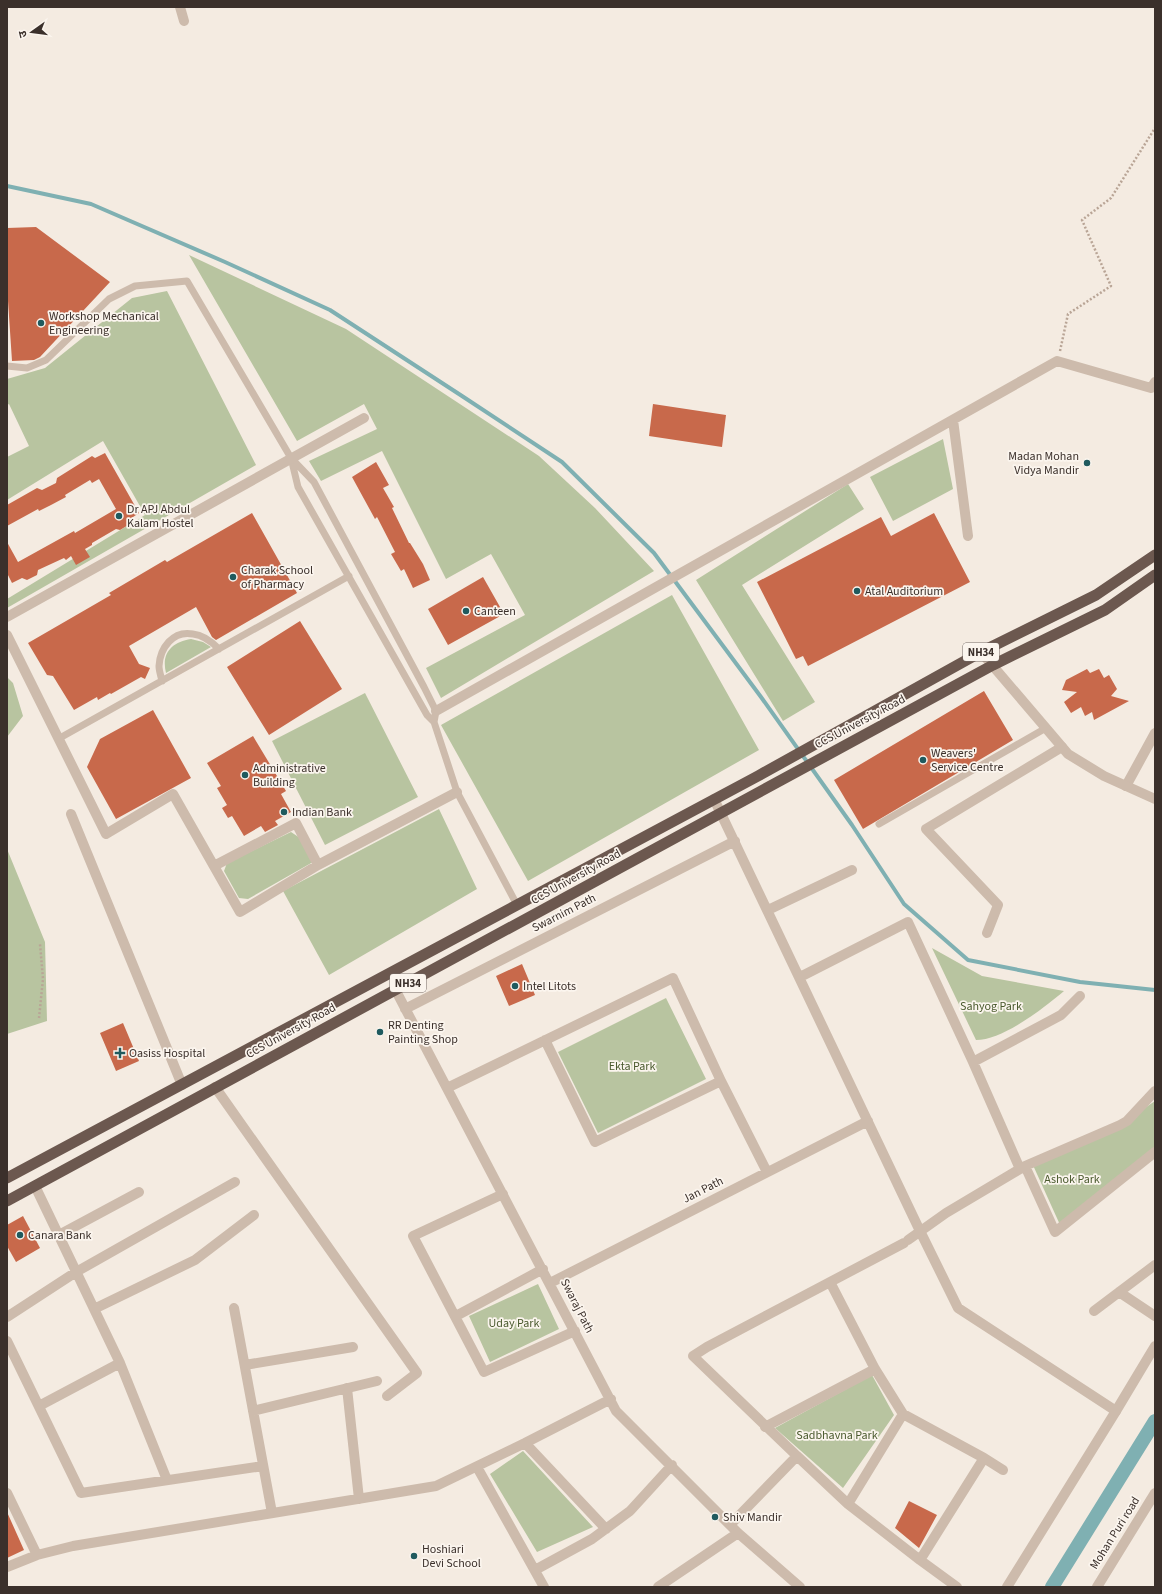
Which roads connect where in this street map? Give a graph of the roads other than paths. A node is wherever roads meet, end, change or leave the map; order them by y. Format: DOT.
graph roads {
  1 [pos="180,7"];
  2 [pos="184,21"];
  3 [pos="7,366"];
  4 [pos="1155,382"];
  5 [pos="364,418"];
  6 [pos="953,420"];
  7 [pos="291,458"];
  8 [pos="968,536"];
  9 [pos="1155,555"];
  10 [pos="1155,575"];
  11 [pos="348,576"];
  12 [pos="7,617"];
  13 [pos="7,635"];
  14 [pos="219,649"];
  15 [pos="981,652"];
  16 [pos="993,665"];
  17 [pos="162,681"];
  18 [pos="436,711"];
  19 [pos="434,722"];
  20 [pos="1046,728"];
  21 [pos="1155,734"];
  22 [pos="58,739"];
  23 [pos="1062,747"];
  24 [pos="1126,786"];
  25 [pos="457,792"];
  26 [pos="714,799"];
  27 [pos="1155,799"];
  28 [pos="721,812"];
  29 [pos="72,814"];
  30 [pos="879,824"];
  31 [pos="735,841"];
  32 [pos="318,865"];
  33 [pos="214,866"];
  34 [pos="852,870"];
  35 [pos="517,904"];
  36 [pos="768,910"];
  37 [pos="987,934"];
  38 [pos="800,977"];
  39 [pos="395,989"];
  40 [pos="1080,996"];
  41 [pos="405,1009"];
  42 [pos="545,1040"];
  43 [pos="973,1062"];
  44 [pos="721,1081"];
  45 [pos="182,1085"];
  46 [pos="216,1087"];
  47 [pos="447,1088"];
  48 [pos="1155,1091"];
  49 [pos="868,1121"];
  50 [pos="1155,1152"];
  51 [pos="1023,1168"];
  52 [pos="766,1172"];
  53 [pos="7,1178"];
  54 [pos="234,1182"];
  55 [pos="35,1186"];
  56 [pos="139,1192"];
  57 [pos="503,1194"];
  58 [pos="7,1201"];
  59 [pos="254,1215"];
  60 [pos="920,1231"];
  61 [pos="59,1235"];
  62 [pos="1155,1265"];
  63 [pos="543,1269"];
  64 [pos="76,1272"];
  65 [pos="550,1282"];
  66 [pos="830,1282"];
  67 [pos="1119,1292"];
  68 [pos="234,1308"];
  69 [pos="94,1309"];
  70 [pos="1094,1311"];
  71 [pos="456,1316"];
  72 [pos="1155,1316"];
  73 [pos="7,1317"];
  74 [pos="575,1331"];
  75 [pos="7,1341"];
  76 [pos="1155,1346"];
  77 [pos="353,1347"];
  78 [pos="120,1363"];
  79 [pos="245,1365"];
  80 [pos="875,1368"];
  81 [pos="377,1381"];
  82 [pos="347,1388"];
  83 [pos="387,1396"];
  84 [pos="610,1399"];
  85 [pos="38,1406"];
  86 [pos="253,1410"];
  87 [pos="1116,1411"];
  88 [pos="903,1414"];
  89 [pos="765,1427"];
  90 [pos="525,1443"];
  91 [pos="797,1456"];
  92 [pos="984,1458"];
  93 [pos="672,1465"];
  94 [pos="263,1466"];
  95 [pos="477,1467"];
  96 [pos="1003,1470"];
  97 [pos="167,1480"];
  98 [pos="7,1493"];
  99 [pos="1155,1493"];
  100 [pos="359,1499"];
  101 [pos="848,1504"];
  102 [pos="272,1513"];
  103 [pos="730,1525"];
  104 [pos="606,1529"];
  105 [pos="738,1533"];
  106 [pos="37,1555"];
  107 [pos="920,1560"];
  108 [pos="7,1567"];
  109 [pos="535,1570"];
  110 [pos="544,1587"];
  111 [pos="658,1587"];
  112 [pos="800,1587"];
  113 [pos="957,1587"];
  114 [pos="1006,1587"];
  115 [pos="1097,1587"];
  1 -- 2 [label="street"];
  3 -- 7 [label="lane"];
  4 -- 6 [label="street"];
  5 -- 7 [label="street"];
  6 -- 8 [label="street"];
  6 -- 18 [label="street"];
  7 -- 11 [label="lane"];
  7 -- 12 [label="street"];
  7 -- 18 [label="lane"];
  9 -- 15 [label="highway, CCS University Road / NH34"];
  10 -- 16 [label="highway, CCS University Road / NH34"];
  11 -- 14 [label="lane"];
  11 -- 19 [label="lane"];
  13 -- 22 [label="street"];
  14 -- 17 [label="lane"];
  14 -- 17 [label="lane"];
  15 -- 16 [label="street"];
  15 -- 26 [label="highway, CCS University Road / NH34"];
  16 -- 20 [label="street"];
  16 -- 28 [label="highway, CCS University Road / NH34"];
  17 -- 22 [label="lane"];
  18 -- 19 [label="lane"];
  19 -- 25 [label="lane"];
  20 -- 23 [label="street"];
  20 -- 30 [label="lane"];
  21 -- 24 [label="street"];
  22 -- 33 [label="street"];
  23 -- 24 [label="street"];
  23 -- 37 [label="street"];
  24 -- 27 [label="street"];
  25 -- 32 [label="street"];
  25 -- 35 [label="lane"];
  26 -- 28 [label="street"];
  26 -- 35 [label="highway, CCS University Road / NH34"];
  28 -- 31 [label="street"];
  28 -- 39 [label="highway, CCS University Road / NH34"];
  29 -- 45 [label="street"];
  31 -- 36 [label="street"];
  31 -- 41 [label="street, Swarnim Path"];
  32 -- 33 [label="street"];
  32 -- 33 [label="street"];
  34 -- 36 [label="street"];
  35 -- 45 [label="highway, CCS University Road / NH34"];
  36 -- 38 [label="street"];
  38 -- 43 [label="street"];
  38 -- 49 [label="street"];
  39 -- 41 [label="street, Swaraj Path"];
  39 -- 46 [label="highway, CCS University Road / NH34"];
  40 -- 43 [label="street"];
  41 -- 47 [label="street, Swaraj Path"];
  42 -- 44 [label="street"];
  42 -- 44 [label="street"];
  42 -- 47 [label="street"];
  43 -- 51 [label="street"];
  44 -- 52 [label="street"];
  45 -- 53 [label="highway, CCS University Road / NH34"];
  46 -- 55 [label="highway, CCS University Road / NH34"];
  46 -- 83 [label="street"];
  47 -- 57 [label="street, Swaraj Path"];
  48 -- 51 [label="street"];
  49 -- 52 [label="street, Jan Path"];
  49 -- 60 [label="street"];
  50 -- 51 [label="street"];
  51 -- 60 [label="street"];
  52 -- 65 [label="street, Jan Path"];
  54 -- 64 [label="street"];
  55 -- 58 [label="highway, CCS University Road / NH34"];
  55 -- 61 [label="street"];
  56 -- 61 [label="street"];
  57 -- 63 [label="street, Swaraj Path"];
  57 -- 71 [label="street"];
  59 -- 69 [label="street"];
  60 -- 66 [label="street"];
  60 -- 87 [label="street"];
  61 -- 64 [label="street"];
  62 -- 67 [label="street"];
  63 -- 65 [label="street, Swaraj Path"];
  63 -- 71 [label="street"];
  64 -- 69 [label="street"];
  64 -- 73 [label="street"];
  65 -- 74 [label="street, Swaraj Path"];
  66 -- 80 [label="street"];
  66 -- 89 [label="street"];
  67 -- 70 [label="street"];
  67 -- 72 [label="street"];
  68 -- 79 [label="street"];
  69 -- 78 [label="street"];
  71 -- 74 [label="street"];
  74 -- 84 [label="street, Swaraj Path"];
  75 -- 85 [label="street"];
  76 -- 87 [label="street"];
  77 -- 79 [label="street"];
  78 -- 85 [label="street"];
  78 -- 97 [label="street"];
  79 -- 86 [label="street"];
  80 -- 88 [label="street"];
  80 -- 89 [label="street"];
  81 -- 82 [label="street"];
  82 -- 86 [label="street"];
  82 -- 100 [label="street"];
  84 -- 90 [label="street"];
  84 -- 93 [label="street, Swaraj Path"];
  85 -- 97 [label="street"];
  86 -- 94 [label="street"];
  87 -- 114 [label="street"];
  88 -- 92 [label="street"];
  88 -- 101 [label="street"];
  89 -- 91 [label="street"];
  90 -- 95 [label="street"];
  90 -- 104 [label="street"];
  91 -- 101 [label="street"];
  91 -- 103 [label="street"];
  92 -- 96 [label="street"];
  92 -- 107 [label="street"];
  93 -- 103 [label="street, Swaraj Path"];
  93 -- 104 [label="street"];
  94 -- 97 [label="street"];
  94 -- 102 [label="street"];
  95 -- 100 [label="street"];
  95 -- 109 [label="street"];
  98 -- 106 [label="street"];
  99 -- 115 [label="street, Mohan Puri road"];
  100 -- 102 [label="street"];
  101 -- 107 [label="street"];
  102 -- 106 [label="street"];
  103 -- 105 [label="street, Swaraj Path"];
  104 -- 109 [label="street"];
  105 -- 111 [label="street"];
  105 -- 112 [label="street, Swaraj Path"];
  106 -- 108 [label="street"];
  107 -- 113 [label="street"];
  109 -- 110 [label="street"];
}
